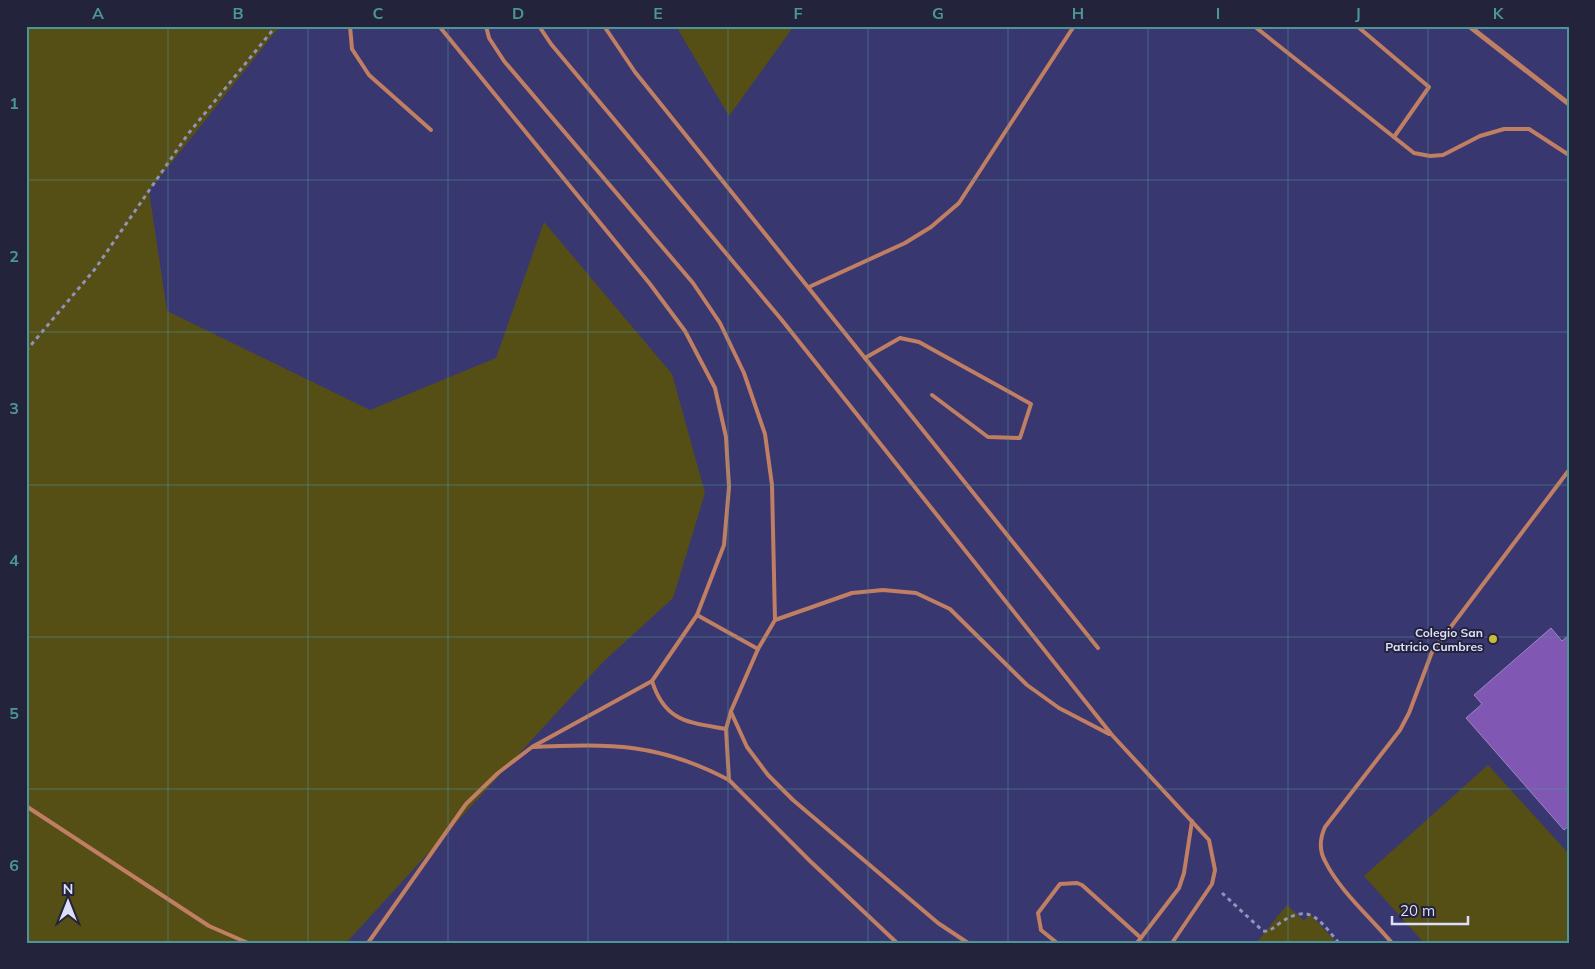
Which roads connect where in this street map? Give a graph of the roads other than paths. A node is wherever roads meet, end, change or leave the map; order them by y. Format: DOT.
graph roads {
  1 [pos="350,26"];
  2 [pos="439,26"];
  3 [pos="486,26"];
  4 [pos="539,26"];
  5 [pos="604,26"];
  6 [pos="1074,26"];
  7 [pos="1254,26"];
  8 [pos="1357,26"];
  9 [pos="1469,26"];
  10 [pos="1569,104"];
  11 [pos="431,130"];
  12 [pos="1394,137"];
  13 [pos="1569,155"];
  14 [pos="809,287"];
  15 [pos="865,358"];
  16 [pos="932,395"];
  17 [pos="1569,470"];
  18 [pos="697,615"];
  19 [pos="775,620"];
  20 [pos="1098,648"];
  21 [pos="758,649"];
  22 [pos="652,681"];
  23 [pos="731,711"];
  24 [pos="726,729"];
  25 [pos="1112,735"];
  26 [pos="532,748"];
  27 [pos="729,780"];
  28 [pos="26,806"];
  29 [pos="1192,821"];
  30 [pos="1141,938"];
  31 [pos="248,943"];
  32 [pos="368,943"];
  33 [pos="897,943"];
  34 [pos="968,943"];
  35 [pos="1057,943"];
  36 [pos="1137,943"];
  37 [pos="1172,943"];
  38 [pos="1392,943"];
  1 -- 11 [label="lane"];
  2 -- 18 [label="lane"];
  3 -- 19 [label="lane"];
  4 -- 25 [label="lane"];
  5 -- 14 [label="lane"];
  6 -- 14 [label="lane"];
  7 -- 12 [label="lane"];
  8 -- 12 [label="lane"];
  9 -- 10 [label="street"];
  12 -- 13 [label="lane"];
  14 -- 15 [label="lane"];
  15 -- 16 [label="lane"];
  15 -- 20 [label="lane"];
  17 -- 38 [label="lane"];
  18 -- 21 [label="lane"];
  18 -- 22 [label="lane"];
  19 -- 21 [label="lane"];
  19 -- 25 [label="lane"];
  21 -- 23 [label="lane"];
  22 -- 24 [label="lane"];
  22 -- 26 [label="lane"];
  23 -- 24 [label="lane"];
  23 -- 34 [label="lane"];
  24 -- 27 [label="lane"];
  25 -- 29 [label="lane"];
  26 -- 27 [label="lane"];
  26 -- 32 [label="lane"];
  27 -- 33 [label="lane"];
  28 -- 31 [label="lane"];
  29 -- 30 [label="lane"];
  29 -- 37 [label="lane"];
  30 -- 35 [label="lane"];
  30 -- 36 [label="lane"];
}
